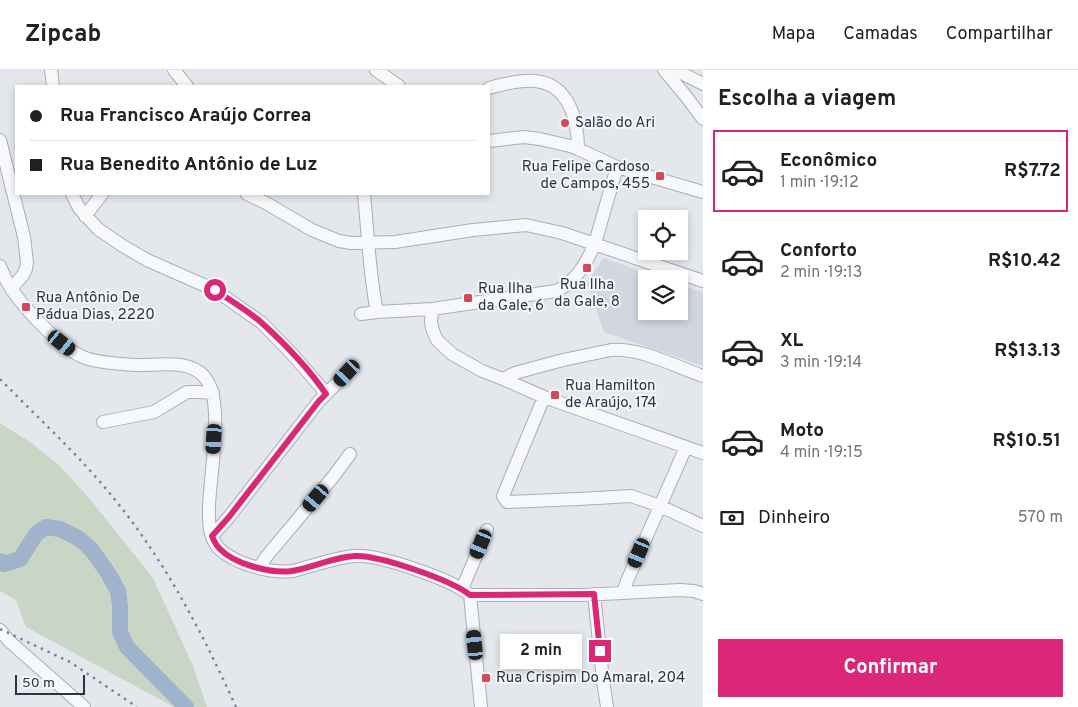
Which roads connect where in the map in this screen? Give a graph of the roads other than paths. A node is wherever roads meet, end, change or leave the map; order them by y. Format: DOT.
graph roads {
  1 [pos="51,70"];
  2 [pos="174,70"];
  3 [pos="376,70"];
  4 [pos="664,70"];
  5 [pos="675,70"];
  6 [pos="703,84"];
  7 [pos="53,85"];
  8 [pos="186,85"];
  9 [pos="398,85"];
  10 [pos="490,88"];
  11 [pos="703,120"];
  12 [pos="0,140"];
  13 [pos="490,141"];
  14 [pos="578,148"];
  15 [pos="617,167"];
  16 [pos="703,192"];
  17 [pos="72,195"];
  18 [pos="101,195"];
  19 [pos="250,195"];
  20 [pos="364,195"];
  21 [pos="85,216"];
  22 [pos="368,243"];
  23 [pos="595,243"];
  24 [pos="0,266"];
  25 [pos="703,280"];
  26 [pos="11,288"];
  27 [pos="432,309"];
  28 [pos="377,312"];
  29 [pos="361,314"];
  30 [pos="347,373"];
  31 [pos="703,376"];
  32 [pos="503,378"];
  33 [pos="213,394"];
  34 [pos="326,394"];
  35 [pos="544,397"];
  36 [pos="103,422"];
  37 [pos="686,447"];
  38 [pos="703,453"];
  39 [pos="350,454"];
  40 [pos="660,506"];
  41 [pos="703,526"];
  42 [pos="487,530"];
  43 [pos="212,536"];
  44 [pos="259,568"];
  45 [pos="466,592"];
  46 [pos="623,593"];
  47 [pos="594,594"];
  48 [pos="703,594"];
  49 [pos="0,630"];
  50 [pos="84,707"];
  51 [pos="481,707"];
  52 [pos="607,707"];
  1 -- 7 [label="street"];
  2 -- 8 [label="street"];
  3 -- 9 [label="street"];
  4 -- 11 [label="street"];
  5 -- 6 [label="street"];
  10 -- 14 [label="street"];
  12 -- 26 [label="street"];
  13 -- 14 [label="street"];
  14 -- 15 [label="street"];
  15 -- 16 [label="street"];
  15 -- 23 [label="street"];
  17 -- 21 [label="street"];
  18 -- 21 [label="street"];
  19 -- 22 [label="street"];
  20 -- 22 [label="street"];
  21 -- 34 [label="street"];
  22 -- 23 [label="street"];
  22 -- 28 [label="street"];
  23 -- 25 [label="street"];
  23 -- 27 [label="street"];
  24 -- 26 [label="street"];
  26 -- 33 [label="street"];
  27 -- 28 [label="street"];
  27 -- 32 [label="street"];
  28 -- 29 [label="street"];
  30 -- 34 [label="street"];
  31 -- 32 [label="street"];
  32 -- 35 [label="street"];
  33 -- 36 [label="street"];
  33 -- 43 [label="street"];
  34 -- 43 [label="street"];
  35 -- 37 [label="street"];
  35 -- 40 [label="street"];
  37 -- 38 [label="street"];
  37 -- 40 [label="street"];
  39 -- 44 [label="street"];
  40 -- 41 [label="street"];
  40 -- 46 [label="street"];
  42 -- 45 [label="street"];
  43 -- 44 [label="street"];
  44 -- 45 [label="street"];
  45 -- 47 [label="street"];
  45 -- 51 [label="street"];
  46 -- 47 [label="street"];
  46 -- 48 [label="street"];
  47 -- 52 [label="street"];
  49 -- 50 [label="street"];
}
